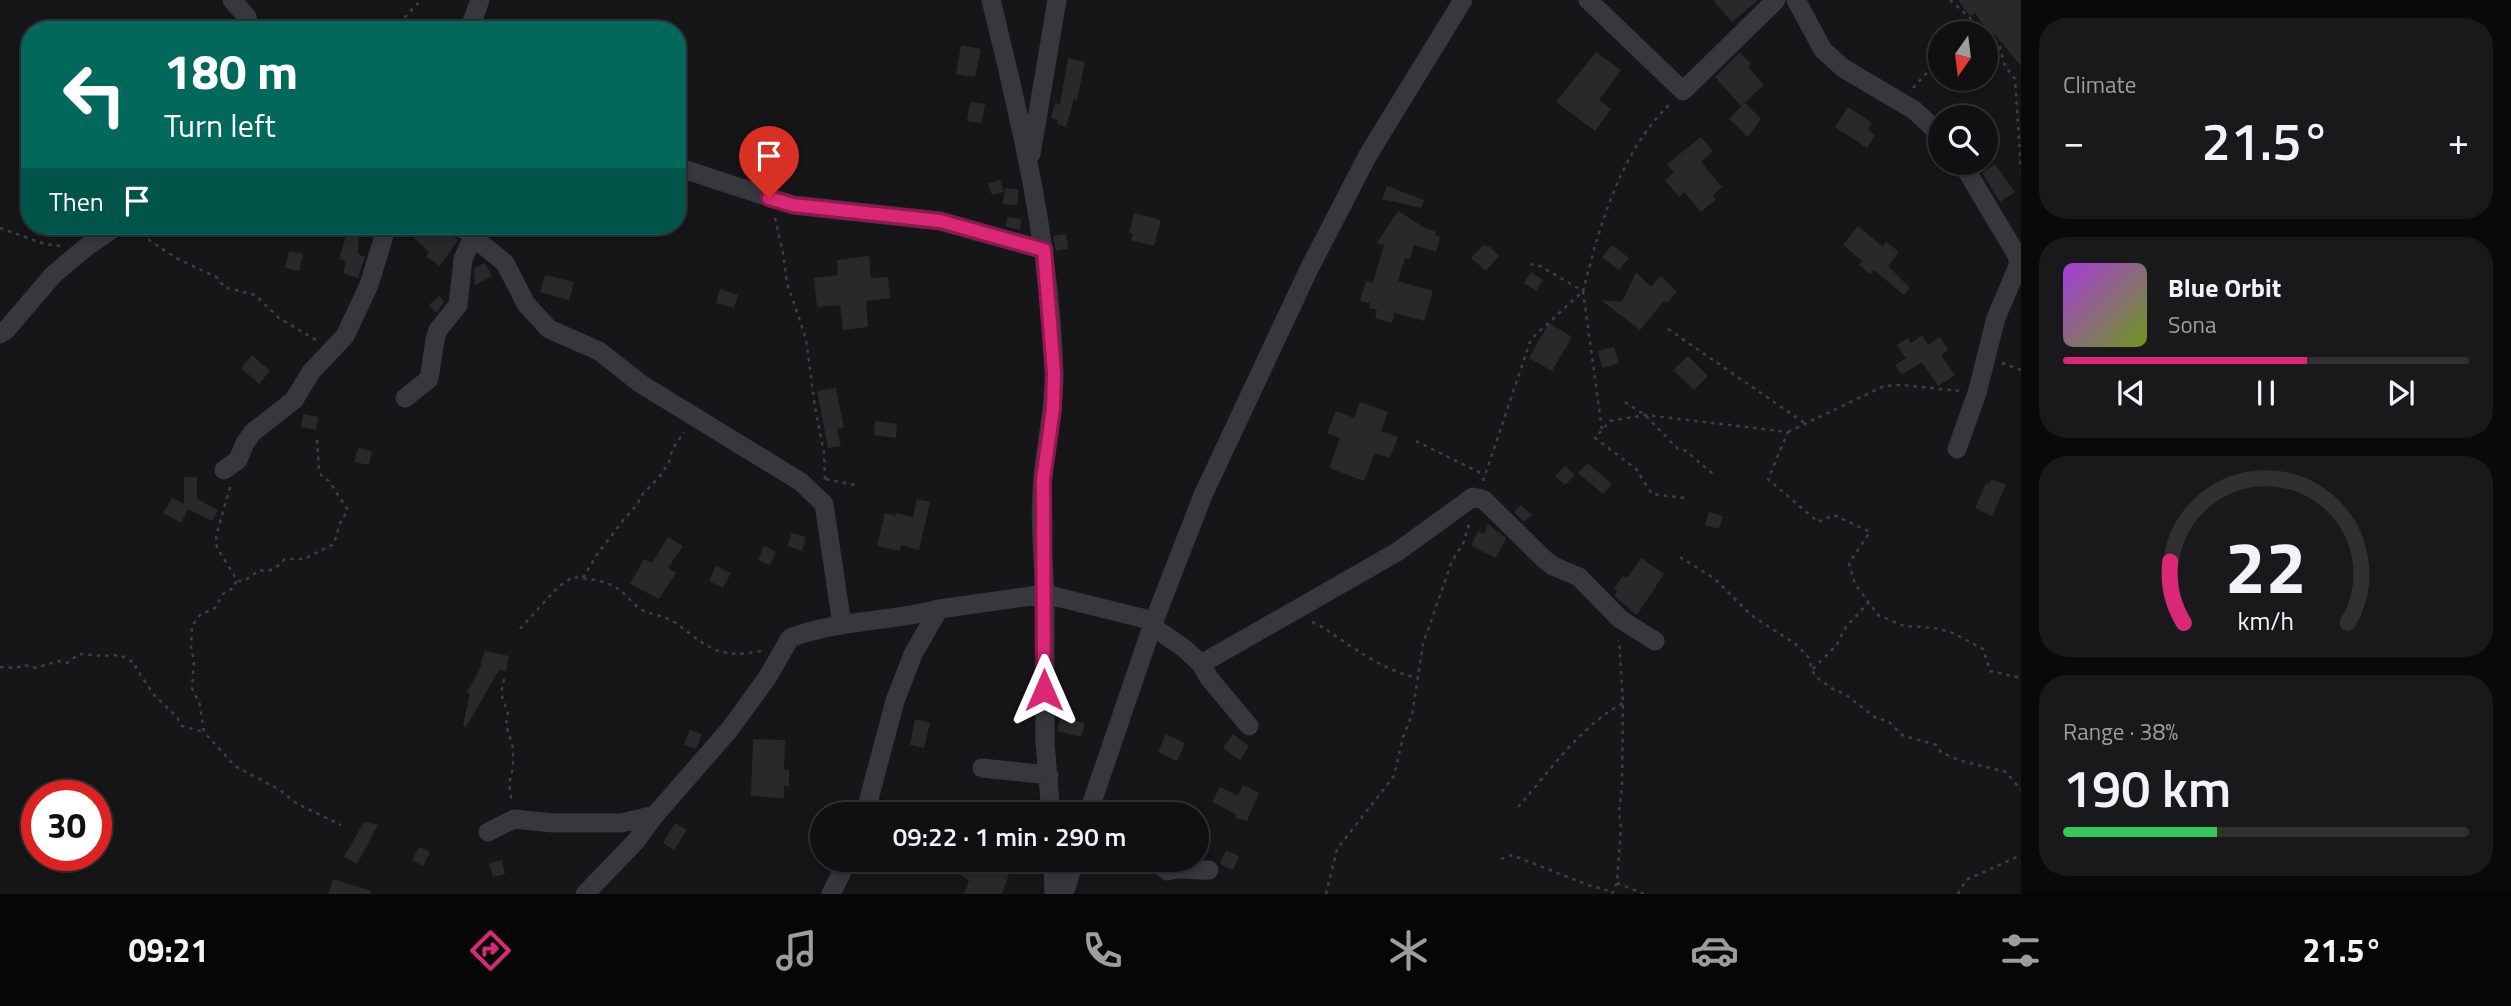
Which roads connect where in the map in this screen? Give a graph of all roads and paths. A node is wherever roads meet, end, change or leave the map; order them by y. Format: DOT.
graph roads {
  1 [pos="232,0"];
  2 [pos="421,0"];
  3 [pos="480,0"];
  4 [pos="991,0"];
  5 [pos="1057,0"];
  6 [pos="1463,0"];
  7 [pos="1588,0"];
  8 [pos="1776,0"];
  9 [pos="1796,0"];
  10 [pos="1950,0"];
  11 [pos="1972,20"];
  12 [pos="247,21"];
  13 [pos="401,21"];
  14 [pos="472,21"];
  15 [pos="1928,72"];
  16 [pos="1683,92"];
  17 [pos="1901,103"];
  18 [pos="1928,123"];
  19 [pos="1029,167"];
  20 [pos="686,170"];
  21 [pos="2021,170"];
  22 [pos="1969,175"];
  23 [pos="769,198"];
  24 [pos="0,228"];
  25 [pos="108,235"];
  26 [pos="137,235"];
  27 [pos="384,235"];
  28 [pos="466,235"];
  29 [pos="472,235"];
  30 [pos="85,247"];
  31 [pos="1044,250"];
  32 [pos="1530,264"];
  33 [pos="1583,291"];
  34 [pos="1668,329"];
  35 [pos="0,334"];
  36 [pos="332,352"];
  37 [pos="1977,393"];
  38 [pos="405,398"];
  39 [pos="1625,402"];
  40 [pos="1645,415"];
  41 [pos="698,417"];
  42 [pos="1806,424"];
  43 [pos="1602,430"];
  44 [pos="1788,432"];
  45 [pos="317,439"];
  46 [pos="1416,441"];
  47 [pos="1957,449"];
  48 [pos="231,465"];
  49 [pos="1713,474"];
  50 [pos="1485,475"];
  51 [pos="826,480"];
  52 [pos="859,486"];
  53 [pos="1478,498"];
  54 [pos="1684,498"];
  55 [pos="824,504"];
  56 [pos="1680,557"];
  57 [pos="583,578"];
  58 [pos="237,580"];
  59 [pos="1045,594"];
  60 [pos="1869,602"];
  61 [pos="939,609"];
  62 [pos="1289,613"];
  63 [pos="1616,616"];
  64 [pos="1153,624"];
  65 [pos="842,625"];
  66 [pos="520,629"];
  67 [pos="790,638"];
  68 [pos="1656,641"];
  69 [pos="1201,664"];
  70 [pos="0,667"];
  71 [pos="1812,670"];
  72 [pos="1419,677"];
  73 [pos="2021,678"];
  74 [pos="504,679"];
  75 [pos="1623,703"];
  76 [pos="1249,726"];
  77 [pos="204,732"];
  78 [pos="982,768"];
  79 [pos="1049,775"];
  80 [pos="2021,790"];
  81 [pos="868,802"];
  82 [pos="1050,802"];
  83 [pos="1092,802"];
  84 [pos="1518,807"];
  85 [pos="654,815"];
  86 [pos="514,819"];
  87 [pos="341,825"];
  88 [pos="488,832"];
  89 [pos="2021,855"];
  90 [pos="1502,859"];
  91 [pos="842,872"];
  92 [pos="1053,872"];
  93 [pos="1071,872"];
  94 [pos="1617,883"];
  95 [pos="1613,893"];
  96 [pos="585,894"];
  97 [pos="831,894"];
  98 [pos="1054,894"];
  99 [pos="1064,894"];
  100 [pos="1326,894"];
  101 [pos="1644,894"];
  102 [pos="1958,894"];
  1 -- 12 [label="street"];
  2 -- 13 [label="path"];
  3 -- 14 [label="street"];
  4 -- 19 [label="street"];
  5 -- 19 [label="street"];
  6 -- 64 [label="street"];
  7 -- 16 [label="street"];
  8 -- 16 [label="street"];
  9 -- 17 [label="street"];
  10 -- 11 [label="path"];
  11 -- 21 [label="path"];
  15 -- 17 [label="path"];
  16 -- 33 [label="path"];
  17 -- 18 [label="street"];
  19 -- 31 [label="street"];
  20 -- 23 [label="street"];
  22 -- 37 [label="street"];
  23 -- 31 [label="street"];
  23 -- 51 [label="path"];
  24 -- 30 [label="path"];
  25 -- 30 [label="street"];
  26 -- 36 [label="path"];
  27 -- 36 [label="street"];
  28 -- 38 [label="street"];
  29 -- 41 [label="street"];
  30 -- 35 [label="street"];
  31 -- 59 [label="street"];
  32 -- 33 [label="path"];
  33 -- 43 [label="path"];
  33 -- 50 [label="path"];
  34 -- 42 [label="path"];
  36 -- 48 [label="street"];
  37 -- 42 [label="path"];
  37 -- 47 [label="street"];
  39 -- 40 [label="path"];
  40 -- 43 [label="path"];
  40 -- 44 [label="path"];
  40 -- 49 [label="path"];
  41 -- 55 [label="street"];
  41 -- 57 [label="path"];
  42 -- 44 [label="path"];
  43 -- 54 [label="path"];
  44 -- 60 [label="path"];
  45 -- 58 [label="path"];
  46 -- 50 [label="path"];
  48 -- 58 [label="path"];
  50 -- 53 [label="path"];
  51 -- 52 [label="path"];
  51 -- 55 [label="path"];
  53 -- 62 [label="street"];
  53 -- 63 [label="street"];
  53 -- 72 [label="path"];
  55 -- 65 [label="street"];
  56 -- 71 [label="path"];
  57 -- 66 [label="path"];
  57 -- 67 [label="path"];
  58 -- 77 [label="path"];
  59 -- 61 [label="street"];
  59 -- 64 [label="street"];
  59 -- 79 [label="street"];
  60 -- 71 [label="path"];
  60 -- 73 [label="path"];
  61 -- 65 [label="street"];
  61 -- 81 [label="street"];
  62 -- 69 [label="street"];
  62 -- 72 [label="path"];
  63 -- 68 [label="street"];
  63 -- 75 [label="path"];
  64 -- 69 [label="street"];
  64 -- 83 [label="street"];
  65 -- 67 [label="street"];
  67 -- 85 [label="street"];
  69 -- 76 [label="street"];
  70 -- 77 [label="path"];
  71 -- 80 [label="path"];
  72 -- 100 [label="path"];
  74 -- 86 [label="path"];
  75 -- 84 [label="path"];
  75 -- 94 [label="path"];
  77 -- 87 [label="path"];
  78 -- 79 [label="street"];
  79 -- 82 [label="street"];
  85 -- 86 [label="street"];
  85 -- 96 [label="street"];
  86 -- 88 [label="street"];
  89 -- 102 [label="path"];
  90 -- 95 [label="path"];
  91 -- 97 [label="street"];
  92 -- 98 [label="street"];
  93 -- 99 [label="street"];
  94 -- 95 [label="path"];
  94 -- 101 [label="path"];
}
